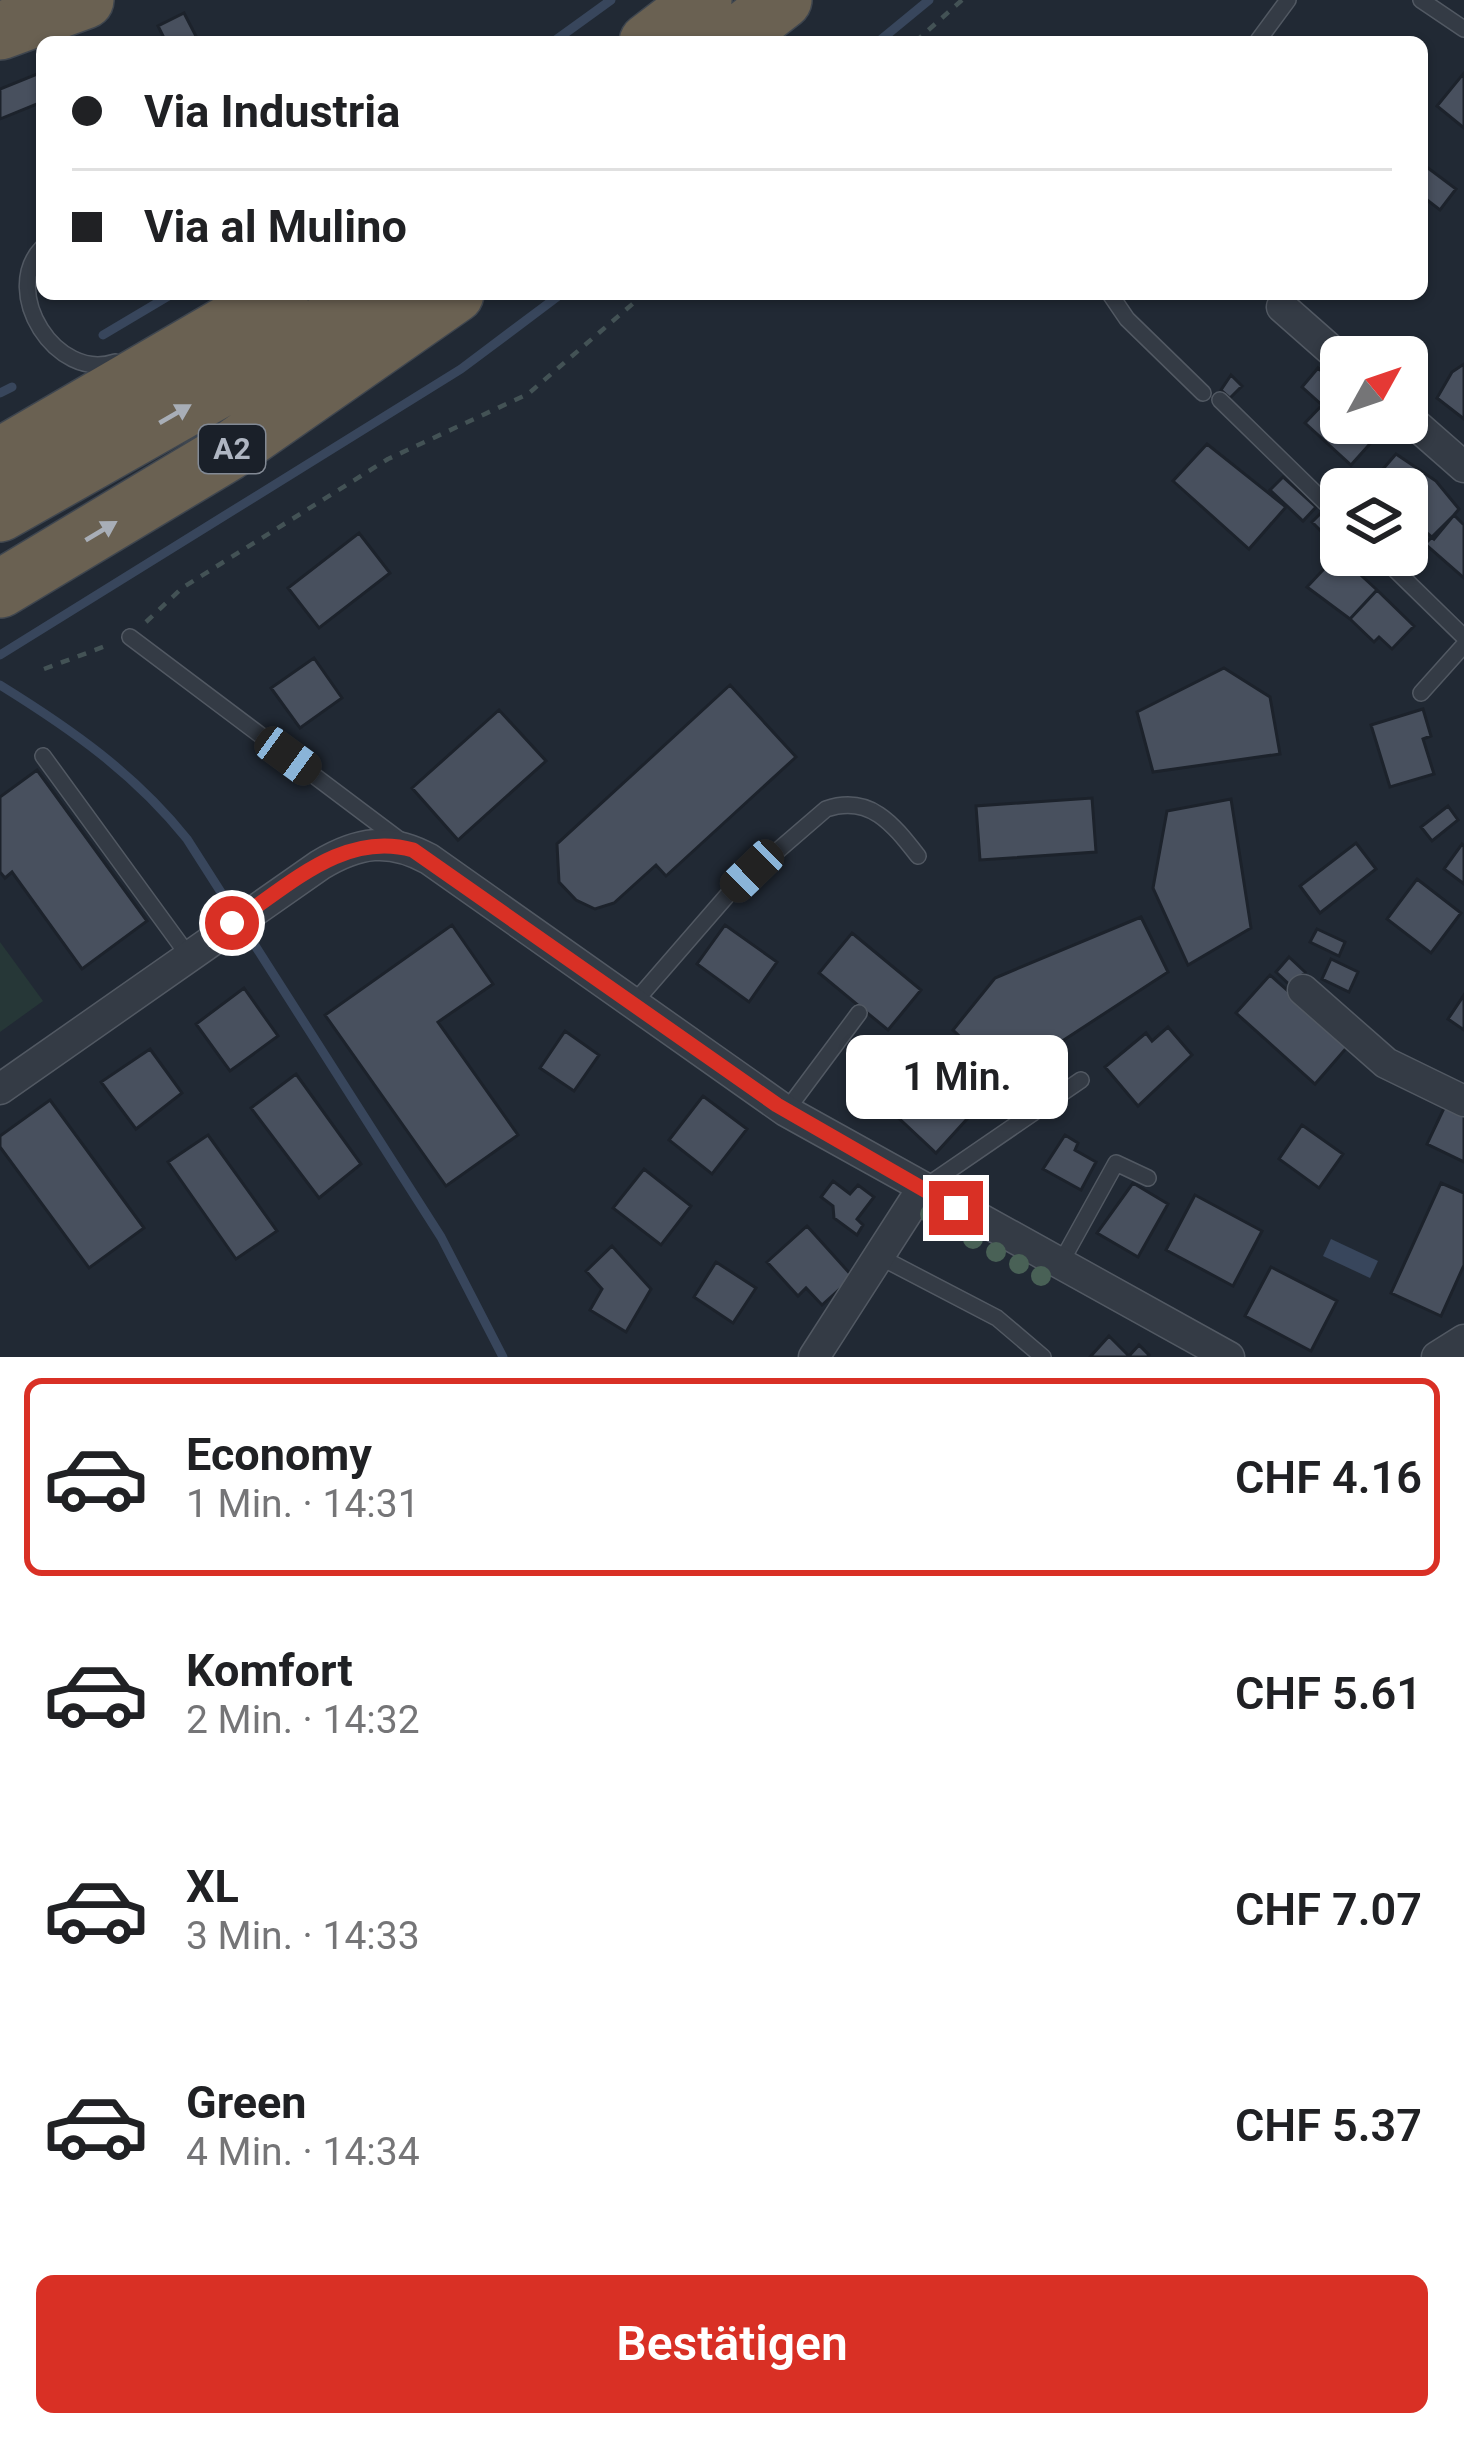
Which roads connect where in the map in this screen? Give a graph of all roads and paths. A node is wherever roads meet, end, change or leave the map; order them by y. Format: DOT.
graph roads {
  1 [pos="85,0"];
  2 [pos="703,0"];
  3 [pos="782,0"];
  4 [pos="803,0"];
  5 [pos="962,0"];
  6 [pos="1288,0"];
  7 [pos="1420,0"];
  8 [pos="1464,29"];
  9 [pos="0,31"];
  10 [pos="656,36"];
  11 [pos="737,36"];
  12 [pos="764,36"];
  13 [pos="922,36"];
  14 [pos="1261,36"];
  15 [pos="36,255"];
  16 [pos="270,300"];
  17 [pos="362,300"];
  18 [pos="446,300"];
  19 [pos="637,300"];
  20 [pos="1114,300"];
  21 [pos="1282,307"];
  22 [pos="1320,340"];
  23 [pos="137,350"];
  24 [pos="118,361"];
  25 [pos="87,379"];
  26 [pos="1202,393"];
  27 [pos="1220,400"];
  28 [pos="53,403"];
  29 [pos="1428,435"];
  30 [pos="0,448"];
  31 [pos="0,457"];
  32 [pos="1464,467"];
  33 [pos="1320,498"];
  34 [pos="0,513"];
  35 [pos="1401,576"];
  36 [pos="0,590"];
  37 [pos="130,637"];
  38 [pos="1464,641"];
  39 [pos="44,669"];
  40 [pos="1421,693"];
  41 [pos="43,756"];
  42 [pos="413,850"];
  43 [pos="918,856"];
  44 [pos="188,955"];
  45 [pos="1303,990"];
  46 [pos="633,1004"];
  47 [pos="859,1013"];
  48 [pos="1081,1080"];
  49 [pos="0,1089"];
  50 [pos="1464,1101"];
  51 [pos="786,1111"];
  52 [pos="1148,1178"];
  53 [pos="922,1189"];
  54 [pos="880,1257"];
  55 [pos="1059,1266"];
  56 [pos="814,1357"];
  57 [pos="1043,1357"];
  58 [pos="1229,1357"];
  1 -- 9 [label="highway"];
  2 -- 10 [label="highway"];
  3 -- 11 [label="highway"];
  4 -- 12 [label="highway"];
  5 -- 13 [label="path"];
  6 -- 14 [label="lane"];
  7 -- 8 [label="lane"];
  15 -- 24 [label="lane"];
  16 -- 31 [label="highway"];
  34 -- 17 [label="highway, A2, one-way"];
  36 -- 18 [label="highway, A2, one-way"];
  19 -- 37 [label="path"];
  20 -- 26 [label="lane"];
  21 -- 22 [label="street"];
  23 -- 24 [label="lane"];
  24 -- 25 [label="lane"];
  27 -- 33 [label="lane"];
  28 -- 30 [label="lane"];
  29 -- 32 [label="street"];
  35 -- 38 [label="lane"];
  37 -- 39 [label="path"];
  37 -- 42 [label="lane"];
  38 -- 40 [label="lane"];
  41 -- 44 [label="lane"];
  42 -- 44 [label="street"];
  42 -- 46 [label="street"];
  43 -- 46 [label="lane"];
  44 -- 49 [label="street"];
  45 -- 50 [label="street"];
  46 -- 51 [label="street"];
  47 -- 51 [label="lane"];
  48 -- 53 [label="lane"];
  51 -- 53 [label="street"];
  52 -- 55 [label="lane"];
  53 -- 54 [label="street"];
  53 -- 55 [label="street"];
  54 -- 56 [label="street"];
  54 -- 57 [label="lane"];
  55 -- 58 [label="street"];
}
